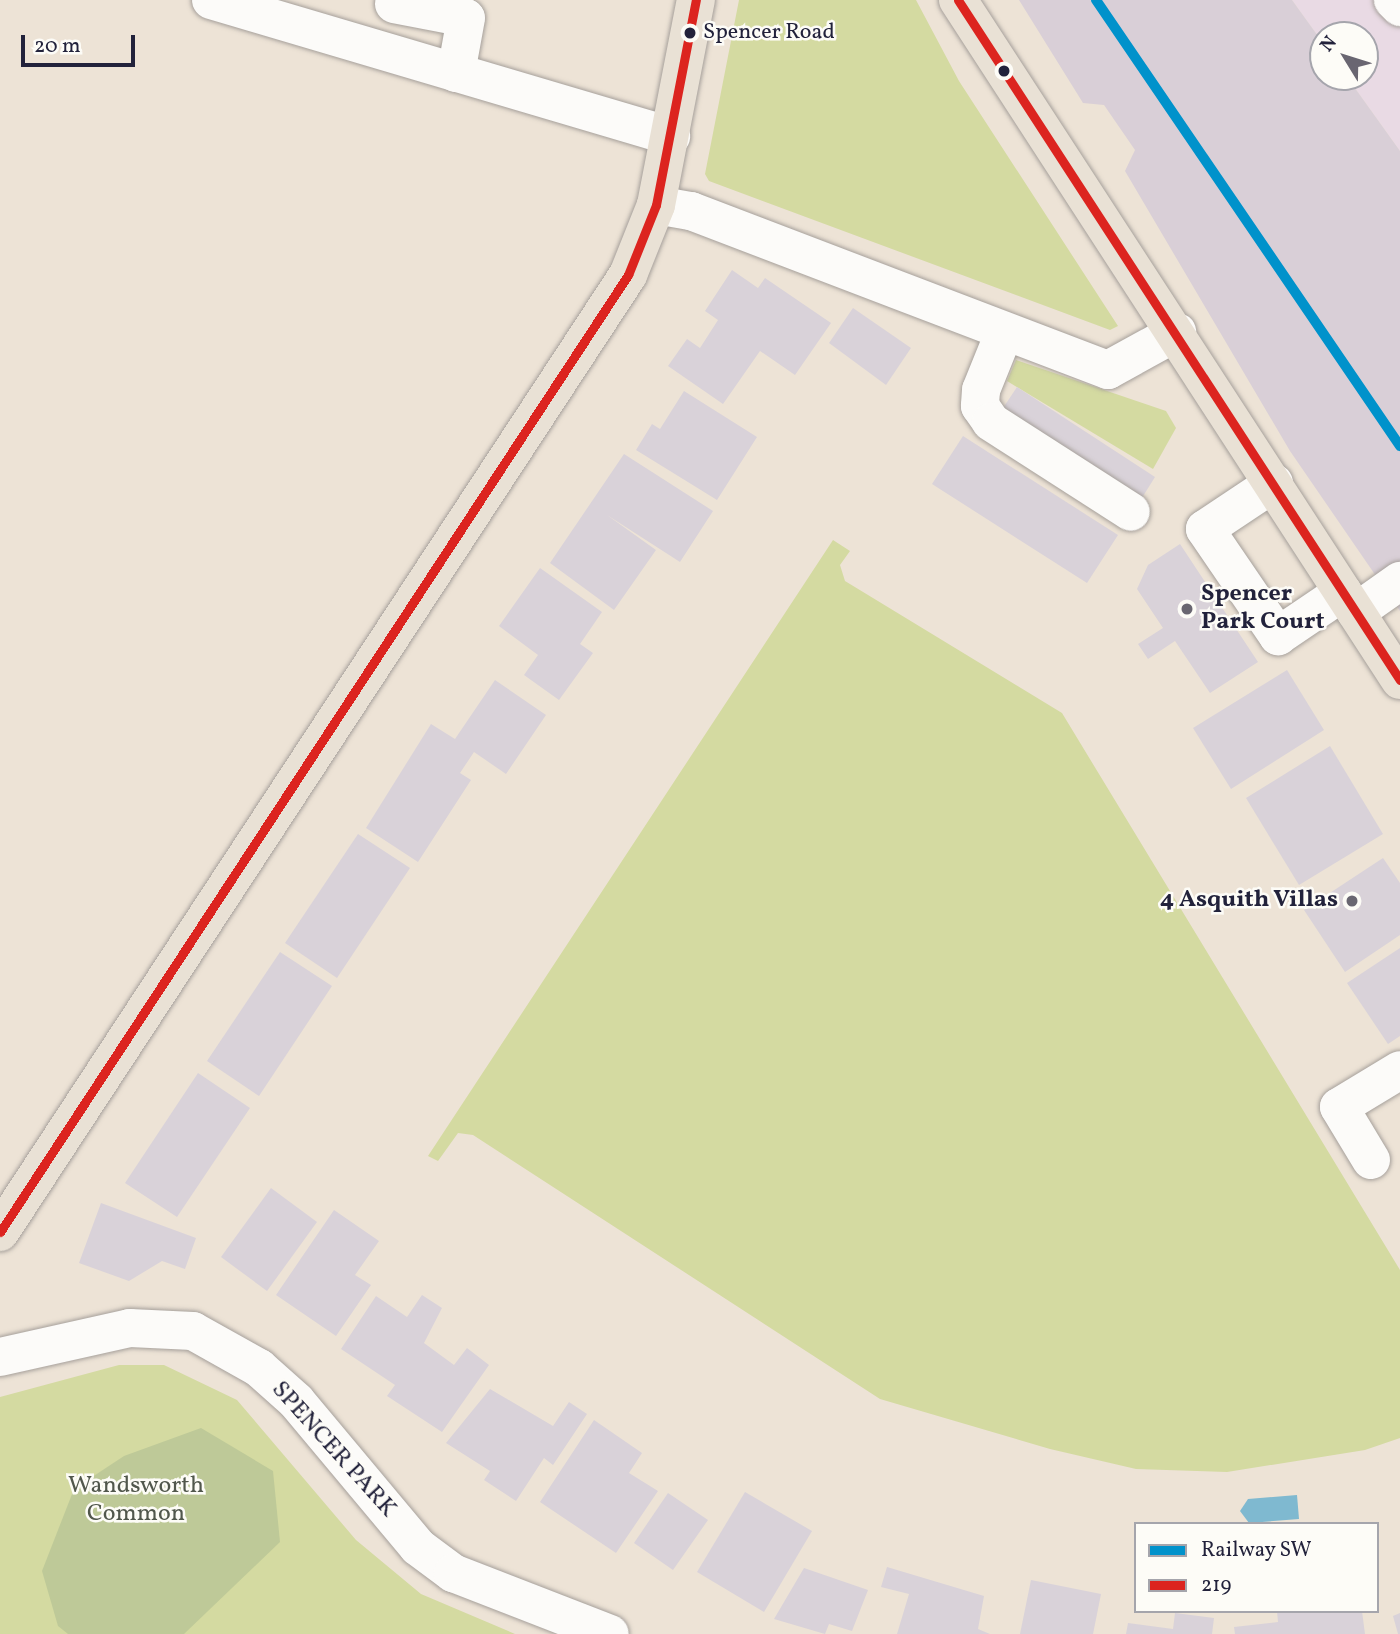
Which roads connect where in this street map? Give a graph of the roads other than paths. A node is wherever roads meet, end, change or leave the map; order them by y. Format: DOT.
graph roads {
  1 [pos="211,0"];
  2 [pos="696,0"];
  3 [pos="958,0"];
  4 [pos="1393,0"];
  5 [pos="1400,7"];
  6 [pos="406,57"];
  7 [pos="456,73"];
  8 [pos="671,136"];
  9 [pos="656,205"];
  10 [pos="1177,332"];
  11 [pos="1004,333"];
  12 [pos="1275,484"];
  13 [pos="1131,512"];
  14 [pos="1400,581"];
  15 [pos="1349,602"];
  16 [pos="1400,680"];
  17 [pos="1400,1070"];
  18 [pos="1371,1160"];
  19 [pos="0,1232"];
  20 [pos="0,1357"];
  21 [pos="610,1634"];
  1 -- 6 [label="street"];
  2 -- 8 [label="main road"];
  3 -- 10 [label="main road"];
  4 -- 5 [label="street"];
  6 -- 7 [label="street"];
  6 -- 7 [label="street"];
  7 -- 8 [label="street"];
  8 -- 9 [label="main road"];
  9 -- 11 [label="street"];
  9 -- 19 [label="main road"];
  10 -- 11 [label="street"];
  10 -- 12 [label="main road"];
  11 -- 13 [label="street"];
  12 -- 15 [label="main road"];
  12 -- 15 [label="street"];
  14 -- 15 [label="street"];
  15 -- 16 [label="main road"];
  17 -- 18 [label="street"];
  20 -- 21 [label="street, SPENCER PARK"];
}
